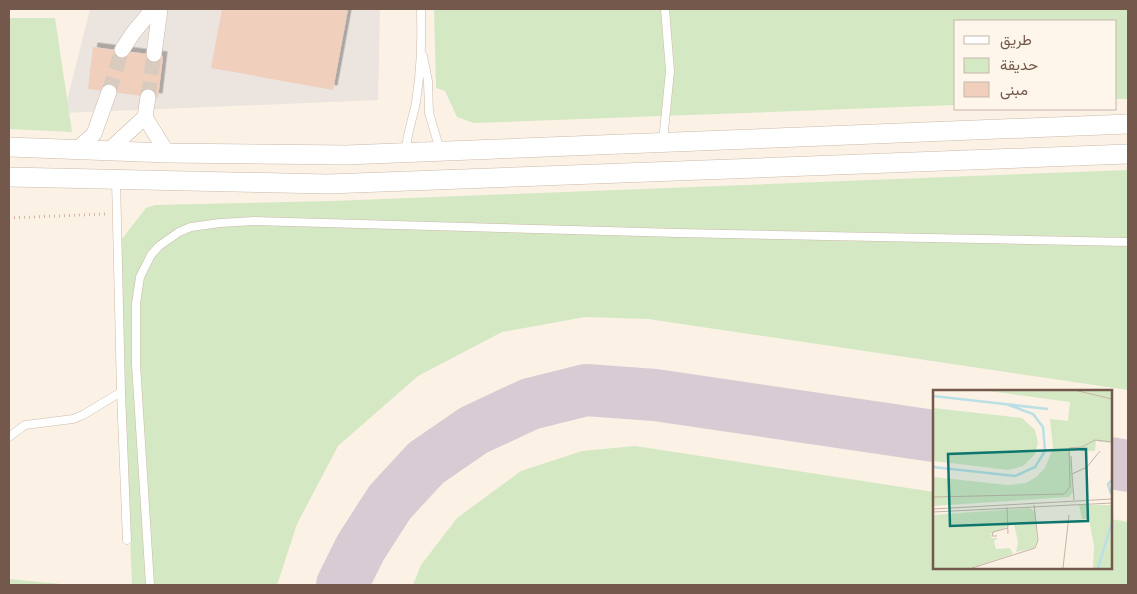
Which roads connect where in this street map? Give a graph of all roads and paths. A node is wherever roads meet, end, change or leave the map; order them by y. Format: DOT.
graph roads {
  1 [pos="153,9"];
  2 [pos="160,9"];
  3 [pos="421,9"];
  4 [pos="665,9"];
  5 [pos="122,50"];
  6 [pos="422,52"];
  7 [pos="154,54"];
  8 [pos="109,92"];
  9 [pos="148,97"];
  10 [pos="145,117"];
  11 [pos="1128,124"];
  12 [pos="663,143"];
  13 [pos="9,147"];
  14 [pos="77,149"];
  15 [pos="108,150"];
  16 [pos="440,151"];
  17 [pos="406,152"];
  18 [pos="167,153"];
  19 [pos="1128,154"];
  20 [pos="9,176"];
  21 [pos="116,180"];
  22 [pos="442,180"];
  23 [pos="408,181"];
  24 [pos="116,213"];
  25 [pos="9,218"];
  26 [pos="1128,242"];
  27 [pos="121,392"];
  28 [pos="9,437"];
  29 [pos="128,540"];
  30 [pos="150,585"];
  1 -- 5 [label="street"];
  2 -- 7 [label="street"];
  3 -- 6 [label="lane"];
  4 -- 12 [label="lane"];
  6 -- 16 [label="lane"];
  6 -- 17 [label="lane"];
  8 -- 14 [label="street"];
  9 -- 10 [label="street"];
  10 -- 15 [label="street"];
  10 -- 18 [label="street"];
  11 -- 12 [label="street"];
  12 -- 16 [label="street"];
  13 -- 14 [label="street"];
  14 -- 15 [label="street"];
  15 -- 18 [label="street"];
  16 -- 17 [label="street"];
  16 -- 22 [label="street"];
  17 -- 18 [label="street"];
  17 -- 23 [label="street"];
  19 -- 22 [label="street"];
  20 -- 21 [label="street"];
  21 -- 23 [label="street"];
  21 -- 24 [label="lane"];
  22 -- 23 [label="street"];
  24 -- 25 [label="path"];
  24 -- 27 [label="lane"];
  26 -- 30 [label="lane"];
  27 -- 28 [label="lane"];
  27 -- 29 [label="lane"];
}
